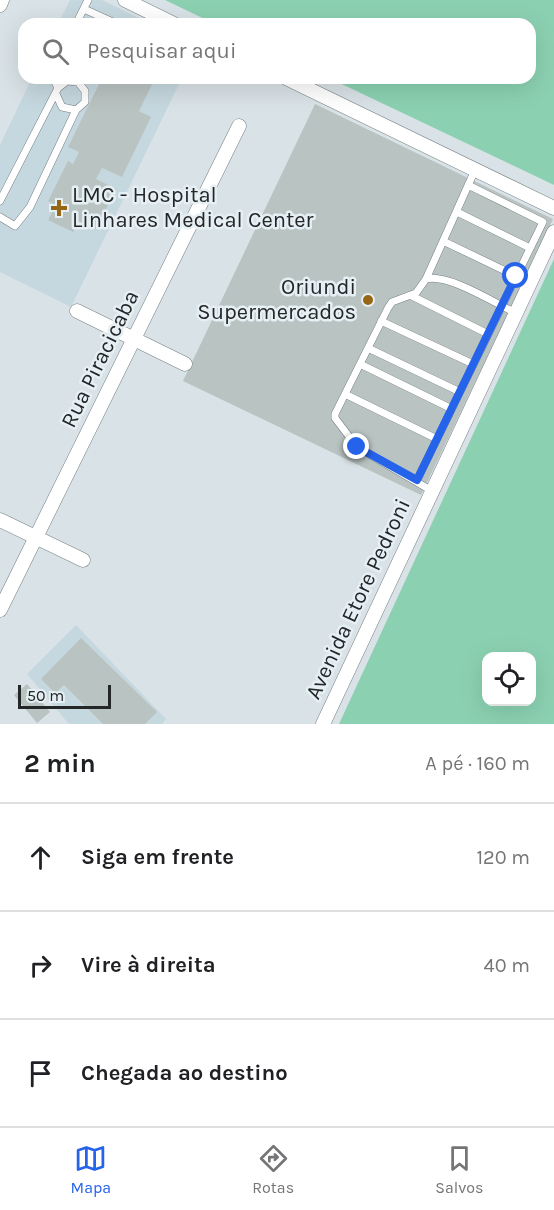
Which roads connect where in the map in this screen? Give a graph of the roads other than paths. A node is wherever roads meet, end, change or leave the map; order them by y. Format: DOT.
graph roads {
  1 [pos="2,0"];
  2 [pos="88,0"];
  3 [pos="125,0"];
  4 [pos="0,5"];
  5 [pos="84,9"];
  6 [pos="79,18"];
  7 [pos="104,18"];
  8 [pos="162,18"];
  9 [pos="55,84"];
  10 [pos="64,84"];
  11 [pos="80,84"];
  12 [pos="298,84"];
  13 [pos="57,91"];
  14 [pos="76,110"];
  15 [pos="238,126"];
  16 [pos="475,170"];
  17 [pos="468,185"];
  18 [pos="0,201"];
  19 [pos="554,208"];
  20 [pos="457,212"];
  21 [pos="0,217"];
  22 [pos="554,232"];
  23 [pos="443,241"];
  24 [pos="530,248"];
  25 [pos="516,276"];
  26 [pos="426,279"];
  27 [pos="412,296"];
  28 [pos="501,306"];
  29 [pos="77,311"];
  30 [pos="516,313"];
  31 [pos="381,321"];
  32 [pos="488,334"];
  33 [pos="134,339"];
  34 [pos="368,348"];
  35 [pos="185,364"];
  36 [pos="360,364"];
  37 [pos="473,364"];
  38 [pos="460,392"];
  39 [pos="345,394"];
  40 [pos="452,409"];
  41 [pos="437,439"];
  42 [pos="417,480"];
  43 [pos="432,491"];
  44 [pos="0,520"];
  45 [pos="36,538"];
  46 [pos="83,560"];
  47 [pos="0,610"];
  48 [pos="323,724"];
  1 -- 4 [label="street"];
  2 -- 5 [label="lane"];
  3 -- 8 [label="street"];
  5 -- 6 [label="lane"];
  5 -- 7 [label="lane"];
  9 -- 13 [label="lane"];
  10 -- 13 [label="lane"];
  11 -- 14 [label="lane"];
  12 -- 16 [label="street"];
  13 -- 14 [label="lane"];
  13 -- 18 [label="lane"];
  14 -- 21 [label="lane"];
  15 -- 33 [label="street, Rua Piracicaba"];
  16 -- 17 [label="lane"];
  16 -- 19 [label="street"];
  17 -- 20 [label="lane"];
  17 -- 24 [label="lane"];
  20 -- 23 [label="lane"];
  20 -- 24 [label="lane"];
  22 -- 30 [label="street, Avenida Etore Pedroni"];
  23 -- 25 [label="lane"];
  23 -- 26 [label="lane"];
  24 -- 25 [label="lane"];
  25 -- 28 [label="lane"];
  26 -- 27 [label="lane"];
  26 -- 28 [label="lane"];
  27 -- 31 [label="lane"];
  27 -- 32 [label="lane"];
  28 -- 30 [label="lane"];
  28 -- 32 [label="lane"];
  29 -- 33 [label="street"];
  30 -- 43 [label="street, Avenida Etore Pedroni"];
  31 -- 34 [label="lane"];
  31 -- 37 [label="lane"];
  32 -- 37 [label="lane"];
  33 -- 35 [label="street"];
  33 -- 45 [label="street, Rua Piracicaba"];
  34 -- 36 [label="lane"];
  34 -- 38 [label="lane"];
  36 -- 39 [label="lane"];
  36 -- 40 [label="lane"];
  37 -- 38 [label="lane"];
  38 -- 40 [label="lane"];
  39 -- 41 [label="lane"];
  39 -- 42 [label="lane"];
  40 -- 41 [label="lane"];
  41 -- 42 [label="lane"];
  42 -- 43 [label="lane"];
  43 -- 48 [label="street, Avenida Etore Pedroni"];
  44 -- 45 [label="street"];
  45 -- 46 [label="street"];
  45 -- 47 [label="street, Rua Piracicaba"];
}
